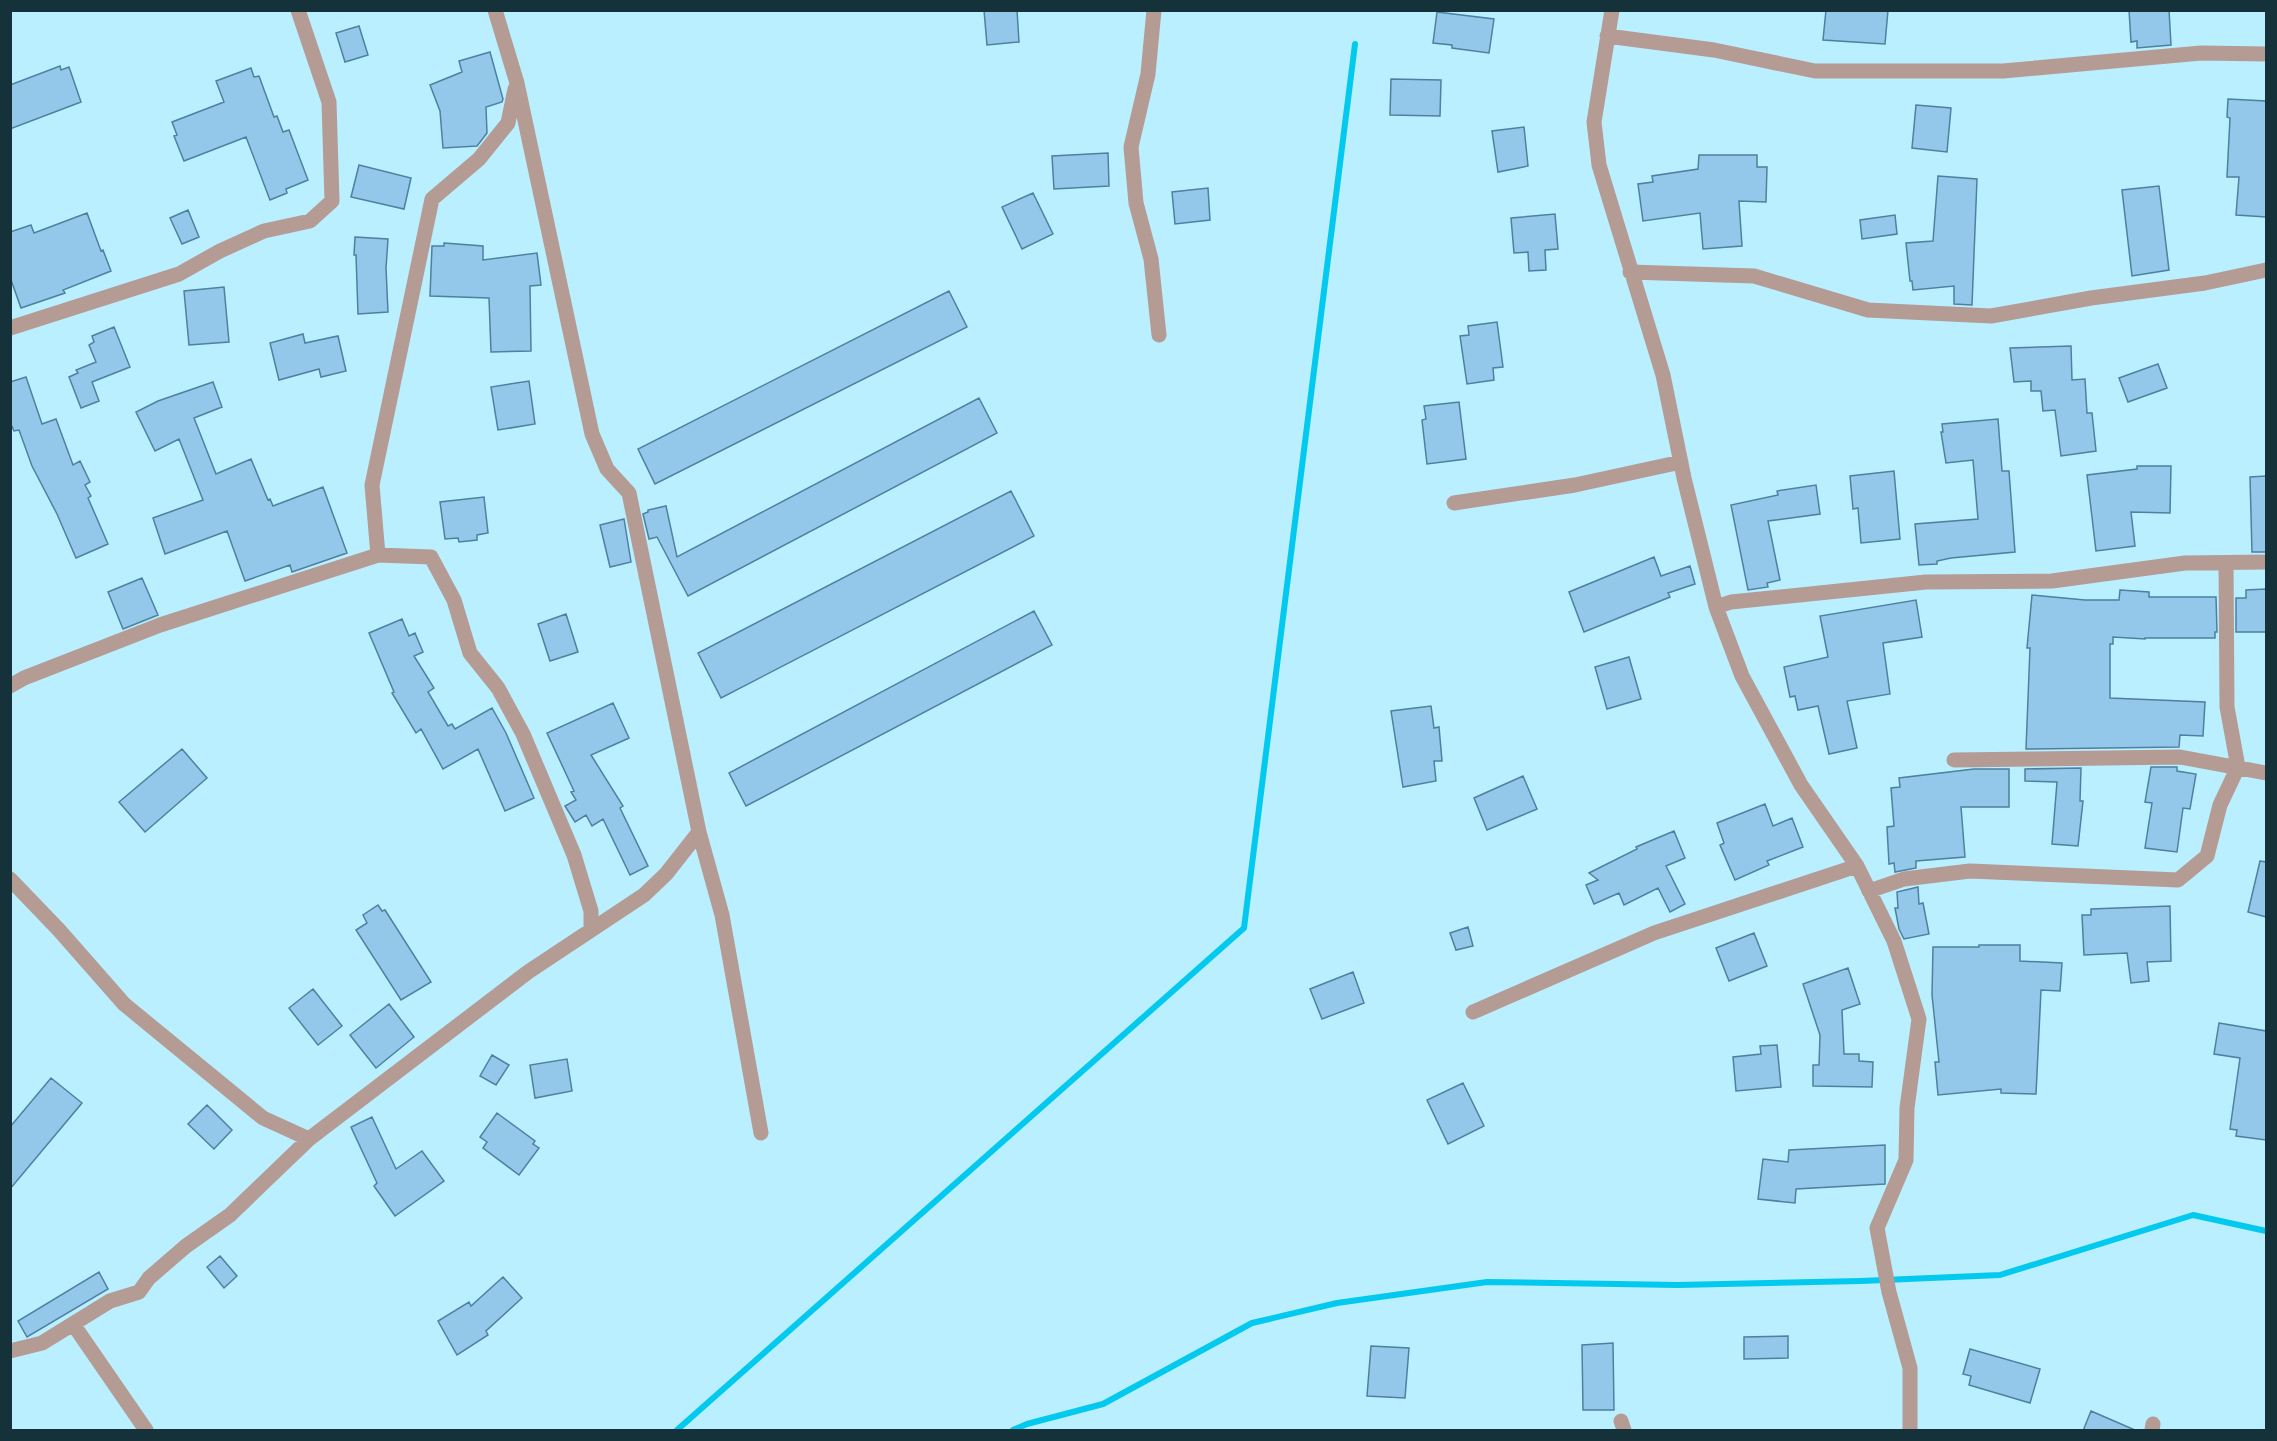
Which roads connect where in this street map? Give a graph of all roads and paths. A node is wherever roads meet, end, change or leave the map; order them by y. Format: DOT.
graph roads {
  1 [pos="298,10"];
  2 [pos="495,10"];
  3 [pos="1154,10"];
  4 [pos="1612,10"];
  5 [pos="1607,36"];
  6 [pos="2266,54"];
  7 [pos="517,83"];
  8 [pos="2266,270"];
  9 [pos="1630,272"];
  10 [pos="10,328"];
  11 [pos="1160,335"];
  12 [pos="1681,462"];
  13 [pos="1454,503"];
  14 [pos="378,555"];
  15 [pos="2226,562"];
  16 [pos="2266,562"];
  17 [pos="1716,607"];
  18 [pos="10,686"];
  19 [pos="1954,760"];
  20 [pos="2238,767"];
  21 [pos="2266,773"];
  22 [pos="699,832"];
  23 [pos="1857,866"];
  24 [pos="10,879"];
  25 [pos="1869,891"];
  26 [pos="591,930"];
  27 [pos="1473,1012"];
  28 [pos="761,1133"];
  29 [pos="309,1138"];
  30 [pos="73,1324"];
  31 [pos="10,1351"];
  32 [pos="146,1431"];
  33 [pos="1910,1431"];
  1 -- 10 [label="street"];
  2 -- 7 [label="street"];
  3 -- 11 [label="street"];
  4 -- 5 [label="street"];
  5 -- 6 [label="street"];
  5 -- 9 [label="street"];
  7 -- 14 [label="street"];
  7 -- 22 [label="street"];
  8 -- 9 [label="street"];
  9 -- 12 [label="street"];
  12 -- 13 [label="street"];
  12 -- 17 [label="street"];
  14 -- 18 [label="street"];
  14 -- 26 [label="street"];
  15 -- 16 [label="street"];
  15 -- 17 [label="street"];
  15 -- 20 [label="street"];
  17 -- 23 [label="street"];
  19 -- 20 [label="street"];
  20 -- 21 [label="street"];
  20 -- 25 [label="street"];
  22 -- 26 [label="street"];
  22 -- 28 [label="street"];
  23 -- 25 [label="street"];
  23 -- 27 [label="street"];
  24 -- 29 [label="street"];
  25 -- 33 [label="street"];
  26 -- 29 [label="street"];
  29 -- 30 [label="street"];
  30 -- 31 [label="street"];
  30 -- 32 [label="street"];
}
